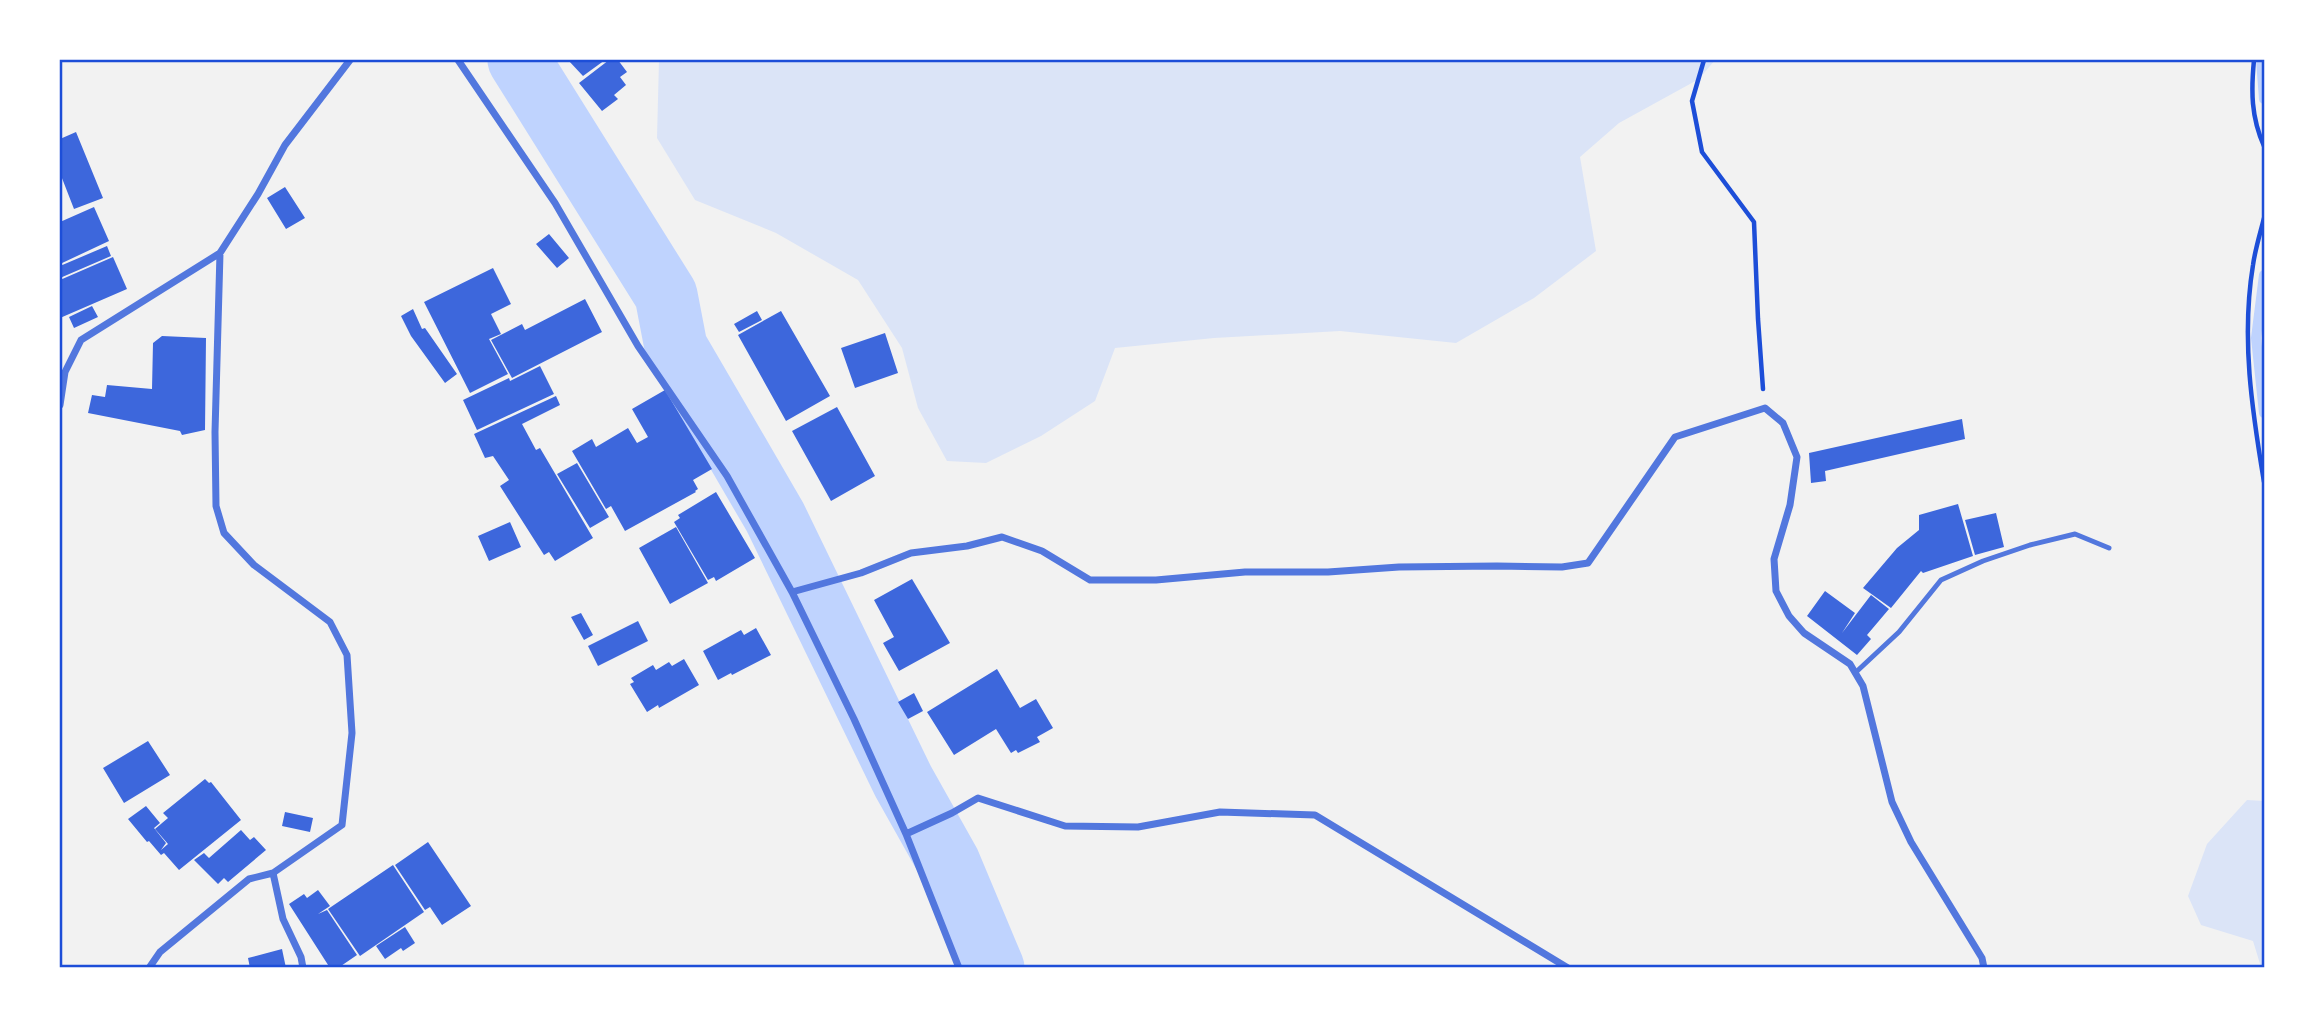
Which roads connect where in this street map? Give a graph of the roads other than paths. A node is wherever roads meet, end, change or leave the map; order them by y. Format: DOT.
graph roads {
  1 [pos="350,60"];
  2 [pos="458,60"];
  3 [pos="220,253"];
  4 [pos="60,405"];
  5 [pos="2109,548"];
  6 [pos="792,592"];
  7 [pos="1855,673"];
  8 [pos="906,834"];
  9 [pos="273,873"];
  10 [pos="149,968"];
  11 [pos="303,968"];
  12 [pos="959,968"];
  13 [pos="1568,968"];
  14 [pos="1984,968"];
  1 -- 3 [label="street"];
  2 -- 6 [label="street"];
  3 -- 4 [label="street"];
  3 -- 9 [label="street"];
  5 -- 7 [label="lane"];
  6 -- 7 [label="street"];
  6 -- 8 [label="street"];
  7 -- 14 [label="street"];
  8 -- 12 [label="street"];
  8 -- 13 [label="street"];
  9 -- 10 [label="street"];
  9 -- 11 [label="street"];
}
